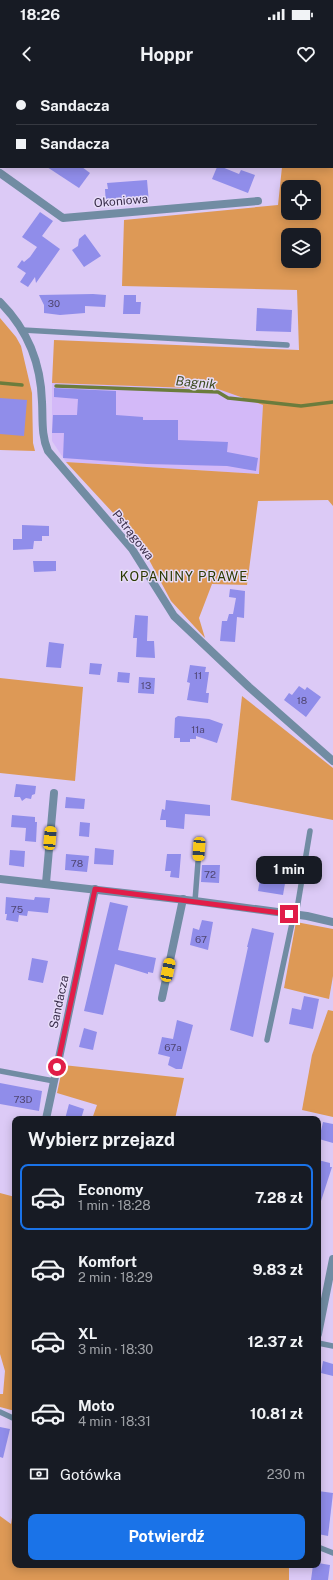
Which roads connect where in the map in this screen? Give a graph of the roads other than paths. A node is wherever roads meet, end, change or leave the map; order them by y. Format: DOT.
graph roads {
  1 [pos="0,173"];
  2 [pos="258,201"];
  3 [pos="0,302"];
  4 [pos="23,330"];
  5 [pos="287,345"];
  6 [pos="333,761"];
  7 [pos="54,792"];
  8 [pos="310,831"];
  9 [pos="199,849"];
  10 [pos="0,880"];
  11 [pos="46,883"];
  12 [pos="95,889"];
  13 [pos="183,899"];
  14 [pos="196,901"];
  15 [pos="295,915"];
  16 [pos="333,922"];
  17 [pos="162,998"];
  18 [pos="267,1040"];
  19 [pos="0,1071"];
  20 [pos="54,1082"];
  21 [pos="47,1116"];
  22 [pos="333,1259"];
  23 [pos="329,1296"];
  24 [pos="321,1324"];
  25 [pos="321,1344"];
  26 [pos="333,1346"];
  27 [pos="0,1412"];
  28 [pos="12,1418"];
  29 [pos="321,1548"];
  30 [pos="333,1553"];
  1 -- 2 [label="street, Okoniowa"];
  3 -- 4 [label="street, Pstrągowa"];
  4 -- 5 [label="lane"];
  4 -- 6 [label="street, Pstrągowa"];
  7 -- 11 [label="street"];
  8 -- 15 [label="lane"];
  9 -- 14 [label="lane"];
  10 -- 11 [label="street"];
  11 -- 12 [label="street"];
  12 -- 13 [label="street"];
  12 -- 20 [label="street, Sandacza"];
  13 -- 14 [label="street"];
  13 -- 17 [label="street"];
  14 -- 15 [label="street"];
  15 -- 16 [label="street"];
  15 -- 18 [label="lane"];
  19 -- 20 [label="lane"];
  20 -- 21 [label="street, Sandacza"];
  22 -- 23 [label="street"];
  23 -- 24 [label="street"];
  25 -- 26 [label="lane"];
  27 -- 28 [label="lane"];
  29 -- 30 [label="lane"];
}
